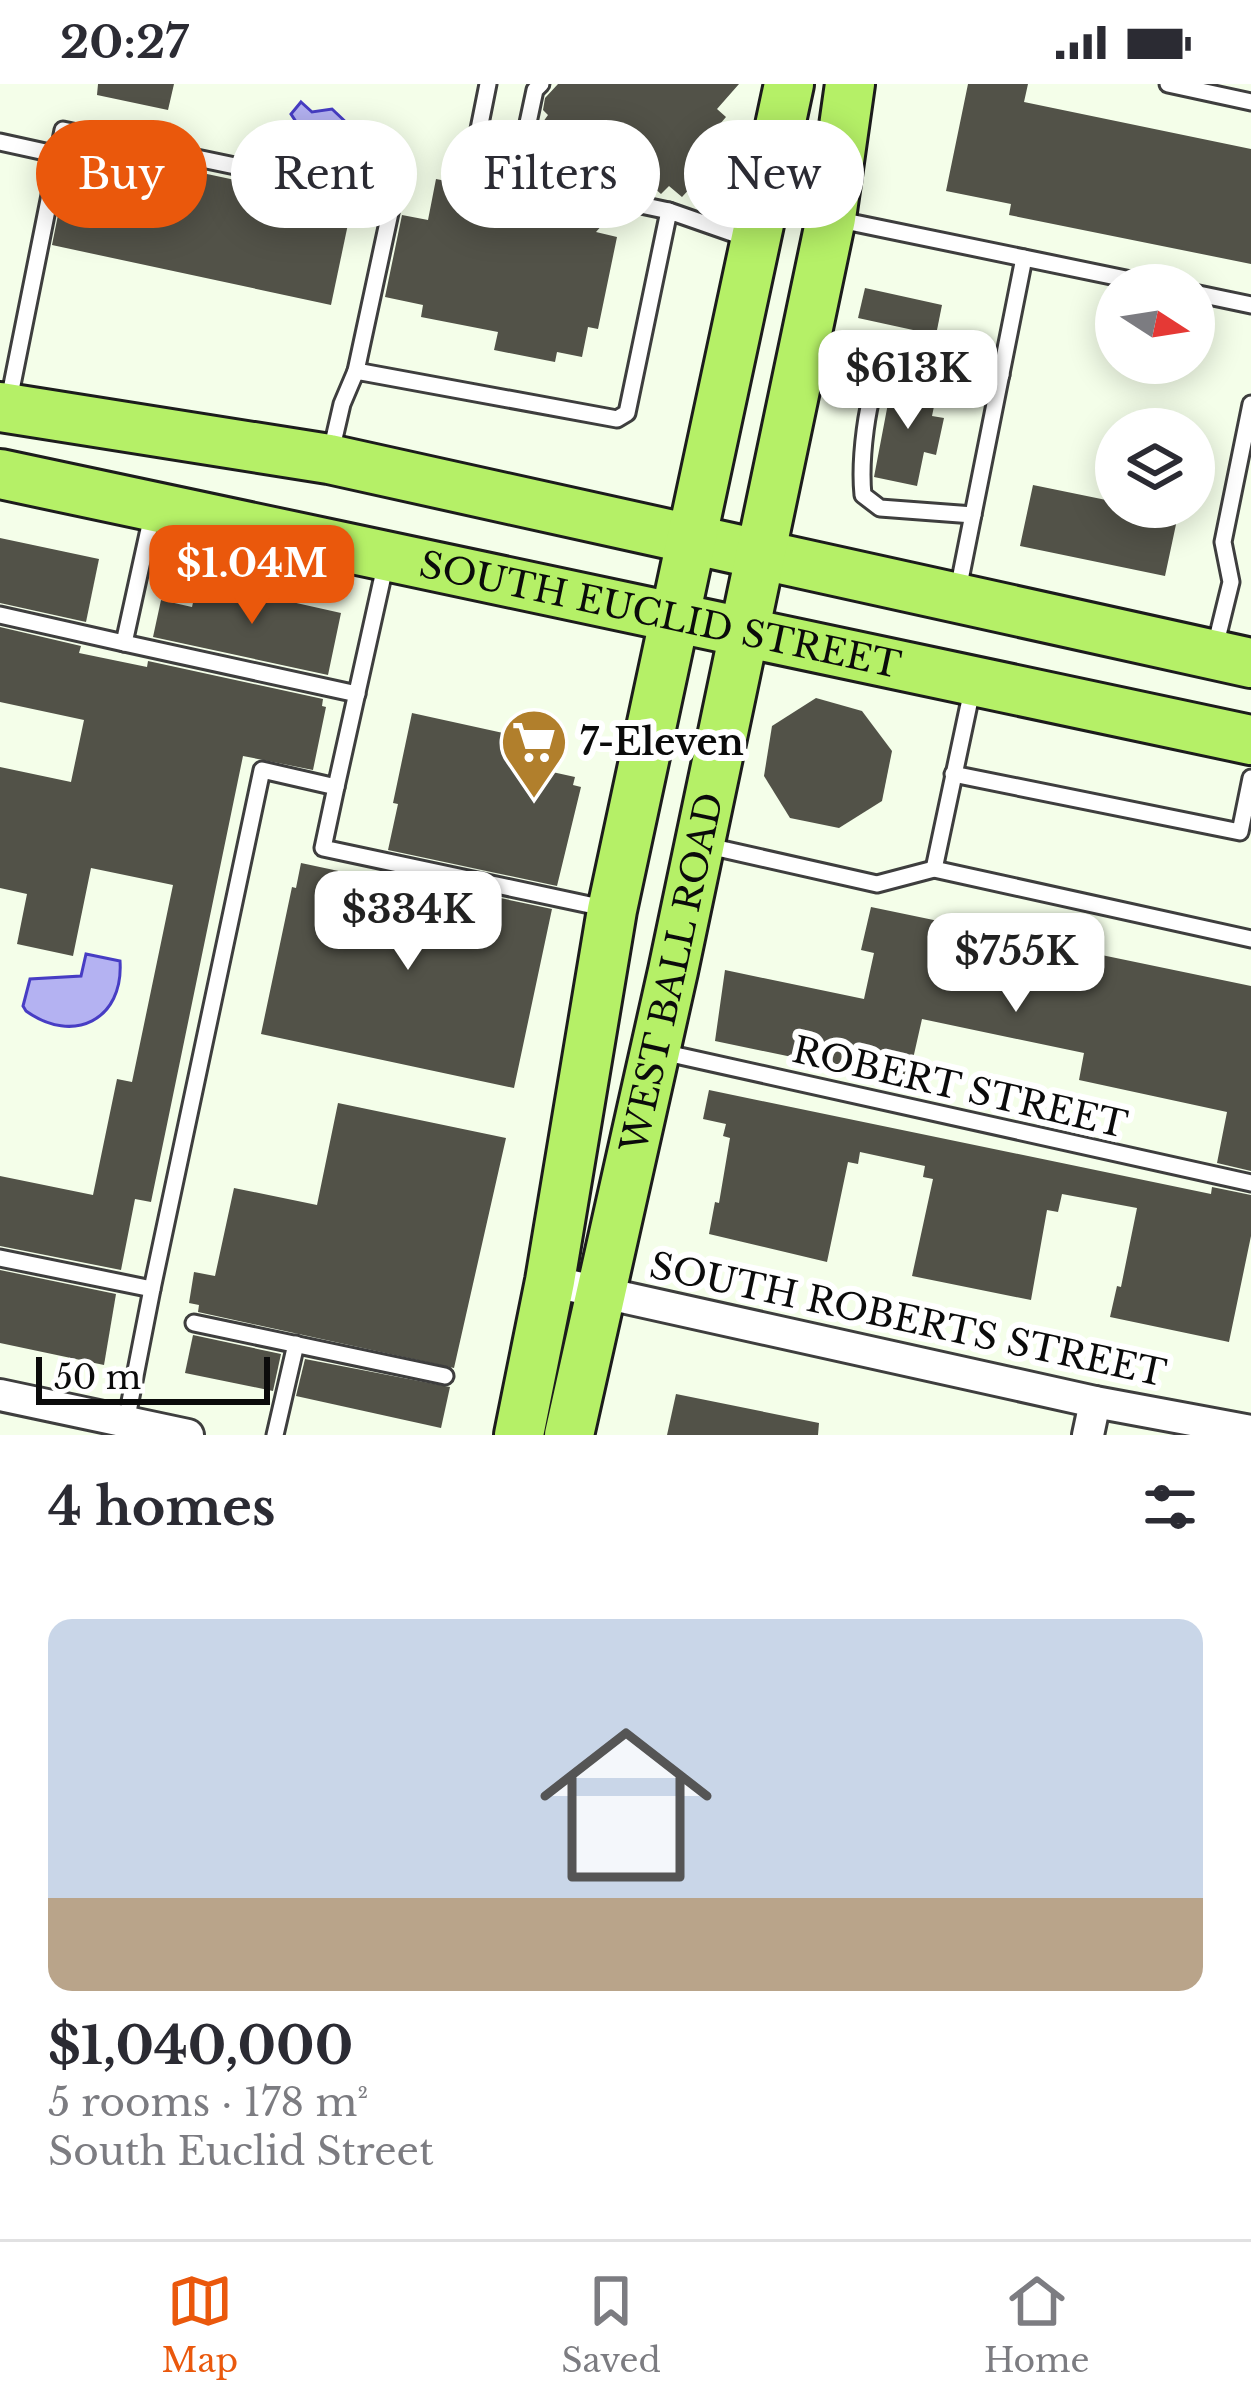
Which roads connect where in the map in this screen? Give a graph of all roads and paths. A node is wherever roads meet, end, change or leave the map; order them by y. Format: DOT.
graph roads {
  1 [pos="488,84"];
  2 [pos="541,84"];
  3 [pos="788,84"];
  4 [pos="850,84"];
  5 [pos="1168,84"];
  6 [pos="1251,102"];
  7 [pos="481,120"];
  8 [pos="529,120"];
  9 [pos="845,120"];
  10 [pos="0,142"];
  11 [pos="36,150"];
  12 [pos="207,160"];
  13 [pos="660,209"];
  14 [pos="669,211"];
  15 [pos="864,225"];
  16 [pos="44,228"];
  17 [pos="828,228"];
  18 [pos="756,241"];
  19 [pos="1024,258"];
  20 [pos="1095,273"];
  21 [pos="1215,297"];
  22 [pos="1251,305"];
  23 [pos="356,370"];
  24 [pos="1001,375"];
  25 [pos="1251,404"];
  26 [pos="3,408"];
  27 [pos="329,459"];
  28 [pos="0,474"];
  29 [pos="154,508"];
  30 [pos="973,515"];
  31 [pos="691,538"];
  32 [pos="760,553"];
  33 [pos="387,557"];
  34 [pos="957,596"];
  35 [pos="0,615"];
  36 [pos="674,616"];
  37 [pos="744,631"];
  38 [pos="124,643"];
  39 [pos="1232,658"];
  40 [pos="975,679"];
  41 [pos="357,694"];
  42 [pos="1251,740"];
  43 [pos="953,774"];
  44 [pos="1251,778"];
  45 [pos="336,787"];
  46 [pos="1246,833"];
  47 [pos="699,844"];
  48 [pos="934,868"];
  49 [pos="612,910"];
  50 [pos="1251,939"];
  51 [pos="655,1050"];
  52 [pos="1251,1183"];
  53 [pos="0,1258"];
  54 [pos="550,1281"];
  55 [pos="152,1288"];
  56 [pos="600,1292"];
  57 [pos="194,1323"];
  58 [pos="296,1344"];
  59 [pos="445,1376"];
  60 [pos="0,1395"];
  61 [pos="1095,1402"];
  62 [pos="126,1422"];
  63 [pos="1251,1431"];
  64 [pos="188,1435"];
  65 [pos="275,1435"];
  66 [pos="519,1435"];
  67 [pos="569,1435"];
  68 [pos="1088,1435"];
  1 -- 7 [label="lane"];
  2 -- 8 [label="lane"];
  3 -- 18 [label="main road, WEST BALL ROAD"];
  4 -- 9 [label="main road, WEST BALL ROAD"];
  5 -- 6 [label="lane"];
  10 -- 11 [label="lane"];
  12 -- 23 [label="lane"];
  13 -- 14 [label="lane"];
  14 -- 18 [label="lane"];
  14 -- 23 [label="lane"];
  15 -- 19 [label="lane"];
  16 -- 26 [label="lane"];
  17 -- 32 [label="main road, WEST BALL ROAD"];
  18 -- 31 [label="main road, WEST BALL ROAD"];
  19 -- 20 [label="lane"];
  19 -- 24 [label="lane"];
  21 -- 22 [label="lane"];
  23 -- 27 [label="lane"];
  24 -- 30 [label="lane"];
  24 -- 30 [label="lane"];
  25 -- 39 [label="lane"];
  26 -- 27 [label="main road"];
  27 -- 31 [label="main road"];
  28 -- 29 [label="main road, SOUTH EUCLID STREET"];
  29 -- 33 [label="main road, SOUTH EUCLID STREET"];
  29 -- 38 [label="lane"];
  30 -- 34 [label="lane"];
  31 -- 32 [label="main road"];
  31 -- 36 [label="main road, WEST BALL ROAD"];
  32 -- 34 [label="main road"];
  32 -- 37 [label="main road, WEST BALL ROAD"];
  33 -- 36 [label="main road, SOUTH EUCLID STREET"];
  33 -- 41 [label="lane"];
  34 -- 39 [label="main road"];
  35 -- 38 [label="lane"];
  36 -- 37 [label="main road, SOUTH EUCLID STREET"];
  36 -- 49 [label="main road, WEST BALL ROAD"];
  37 -- 40 [label="main road, SOUTH EUCLID STREET"];
  37 -- 47 [label="main road, WEST BALL ROAD"];
  38 -- 41 [label="lane"];
  40 -- 42 [label="main road, SOUTH EUCLID STREET"];
  40 -- 43 [label="lane"];
  41 -- 45 [label="lane"];
  43 -- 46 [label="lane"];
  43 -- 48 [label="lane"];
  44 -- 46 [label="lane"];
  45 -- 49 [label="lane"];
  45 -- 55 [label="lane"];
  47 -- 48 [label="lane"];
  47 -- 51 [label="main road, WEST BALL ROAD"];
  48 -- 50 [label="lane"];
  49 -- 54 [label="main road, WEST BALL ROAD"];
  51 -- 52 [label="lane, ROBERT STREET"];
  51 -- 56 [label="main road, WEST BALL ROAD"];
  53 -- 55 [label="lane"];
  54 -- 56 [label="street, SOUTH ROBERTS STREET"];
  54 -- 66 [label="main road, WEST BALL ROAD"];
  55 -- 62 [label="lane"];
  56 -- 61 [label="street, SOUTH ROBERTS STREET"];
  56 -- 67 [label="main road, WEST BALL ROAD"];
  57 -- 58 [label="lane"];
  58 -- 59 [label="lane"];
  58 -- 65 [label="lane"];
  60 -- 62 [label="street"];
  61 -- 63 [label="street, SOUTH ROBERTS STREET"];
  61 -- 68 [label="street"];
  62 -- 64 [label="street"];
}
